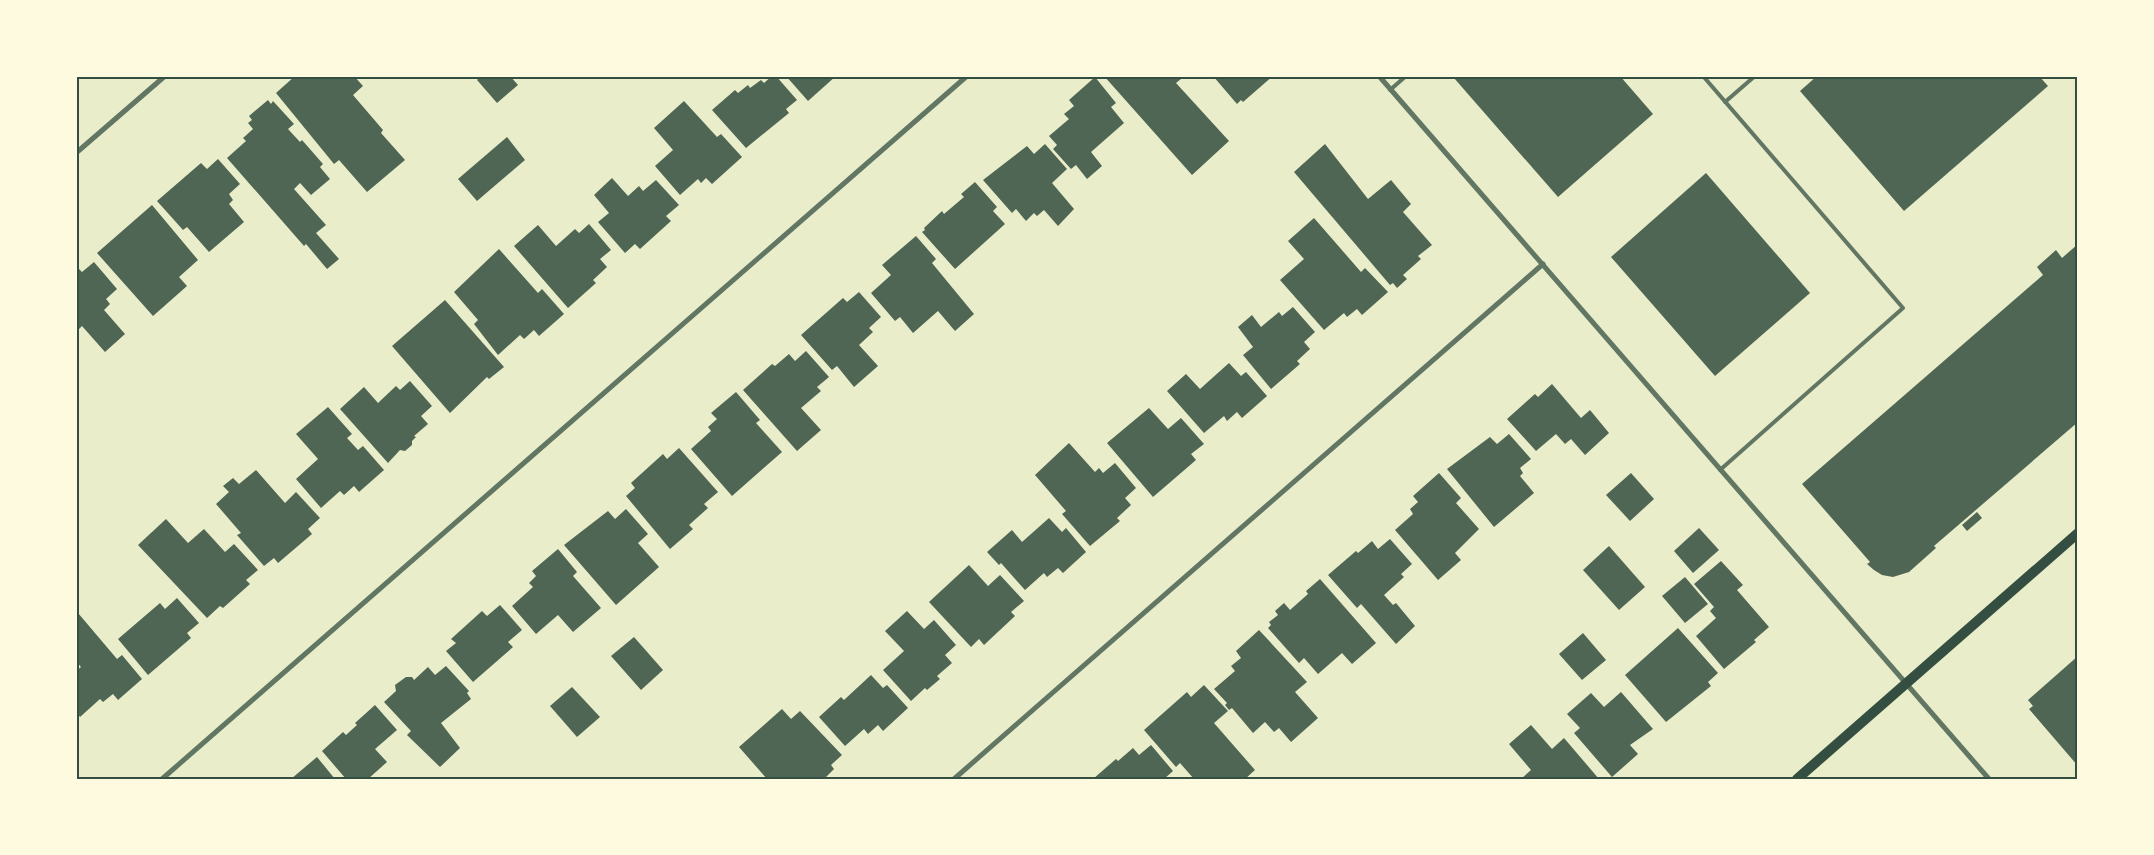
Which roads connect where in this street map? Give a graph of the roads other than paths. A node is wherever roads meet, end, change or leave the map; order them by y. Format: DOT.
graph roads {
  1 [pos="165,76"];
  2 [pos="966,76"];
  3 [pos="1378,76"];
  4 [pos="1406,76"];
  5 [pos="1702,76"];
  6 [pos="1755,76"];
  7 [pos="1390,90"];
  8 [pos="1725,102"];
  9 [pos="76,153"];
  10 [pos="1543,264"];
  11 [pos="1720,470"];
  12 [pos="2078,533"];
  13 [pos="1906,684"];
  14 [pos="162,779"];
  15 [pos="954,779"];
  16 [pos="1796,779"];
  17 [pos="1989,779"];
  1 -- 9 [label="street"];
  2 -- 14 [label="street"];
  3 -- 7 [label="street"];
  4 -- 7 [label="lane"];
  5 -- 8 [label="lane"];
  6 -- 8 [label="lane"];
  7 -- 10 [label="street"];
  8 -- 11 [label="lane"];
  10 -- 11 [label="street"];
  10 -- 15 [label="street"];
  11 -- 13 [label="street"];
  12 -- 13 [label="main road"];
  13 -- 16 [label="main road"];
  13 -- 17 [label="street"];
}
